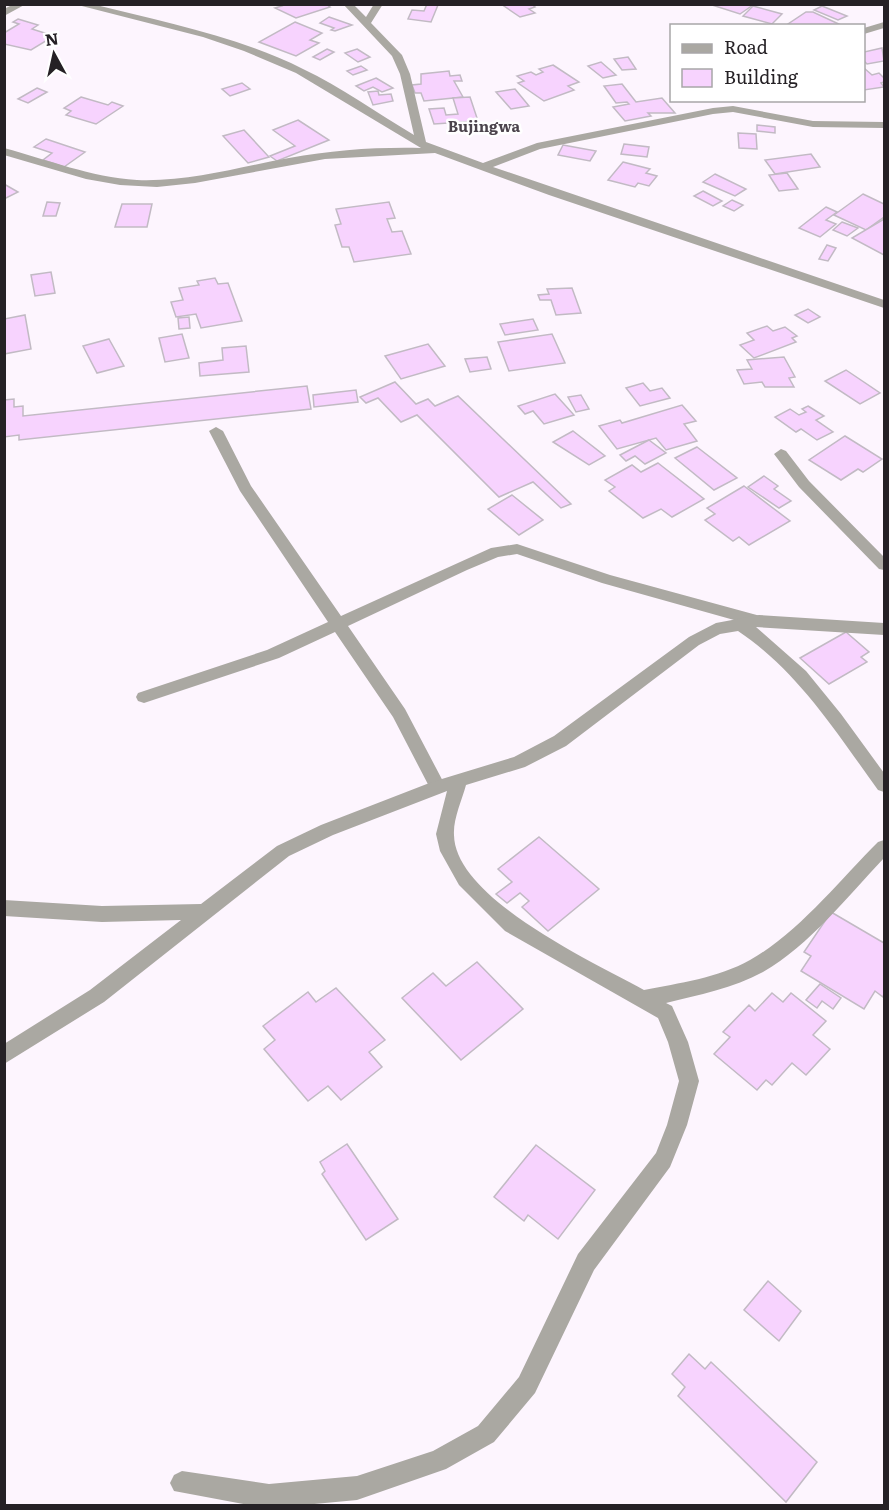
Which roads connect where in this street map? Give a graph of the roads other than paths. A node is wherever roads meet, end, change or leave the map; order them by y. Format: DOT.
graph roads {
  1 [pos="22,4"];
  2 [pos="78,4"];
  3 [pos="347,4"];
  4 [pos="379,4"];
  5 [pos="4,13"];
  6 [pos="366,24"];
  7 [pos="885,25"];
  8 [pos="865,31"];
  9 [pos="724,102"];
  10 [pos="713,111"];
  11 [pos="885,125"];
  12 [pos="421,144"];
  13 [pos="4,151"];
  14 [pos="441,151"];
  15 [pos="483,167"];
  16 [pos="885,304"];
  17 [pos="216,431"];
  18 [pos="781,454"];
  19 [pos="885,565"];
  20 [pos="759,621"];
  21 [pos="338,623"];
  22 [pos="738,623"];
  23 [pos="885,629"];
  24 [pos="144,697"];
  25 [pos="448,784"];
  26 [pos="885,785"];
  27 [pos="885,847"];
  28 [pos="4,908"];
  29 [pos="203,912"];
  30 [pos="644,999"];
  31 [pos="4,1056"];
  32 [pos="182,1483"];
  1 -- 5 [label="street"];
  2 -- 12 [label="street"];
  3 -- 6 [label="street"];
  4 -- 6 [label="street"];
  6 -- 12 [label="street"];
  7 -- 8 [label="street"];
  9 -- 10 [label="street"];
  10 -- 11 [label="street"];
  10 -- 15 [label="street"];
  12 -- 14 [label="street"];
  13 -- 14 [label="street"];
  14 -- 15 [label="street"];
  15 -- 16 [label="street"];
  17 -- 21 [label="street"];
  18 -- 19 [label="street"];
  20 -- 21 [label="street"];
  20 -- 22 [label="street"];
  20 -- 23 [label="street"];
  21 -- 24 [label="street"];
  21 -- 25 [label="street"];
  22 -- 25 [label="street"];
  22 -- 26 [label="street"];
  25 -- 29 [label="street"];
  25 -- 30 [label="street"];
  27 -- 30 [label="street"];
  28 -- 29 [label="street"];
  29 -- 31 [label="street"];
  30 -- 32 [label="street"];
}
